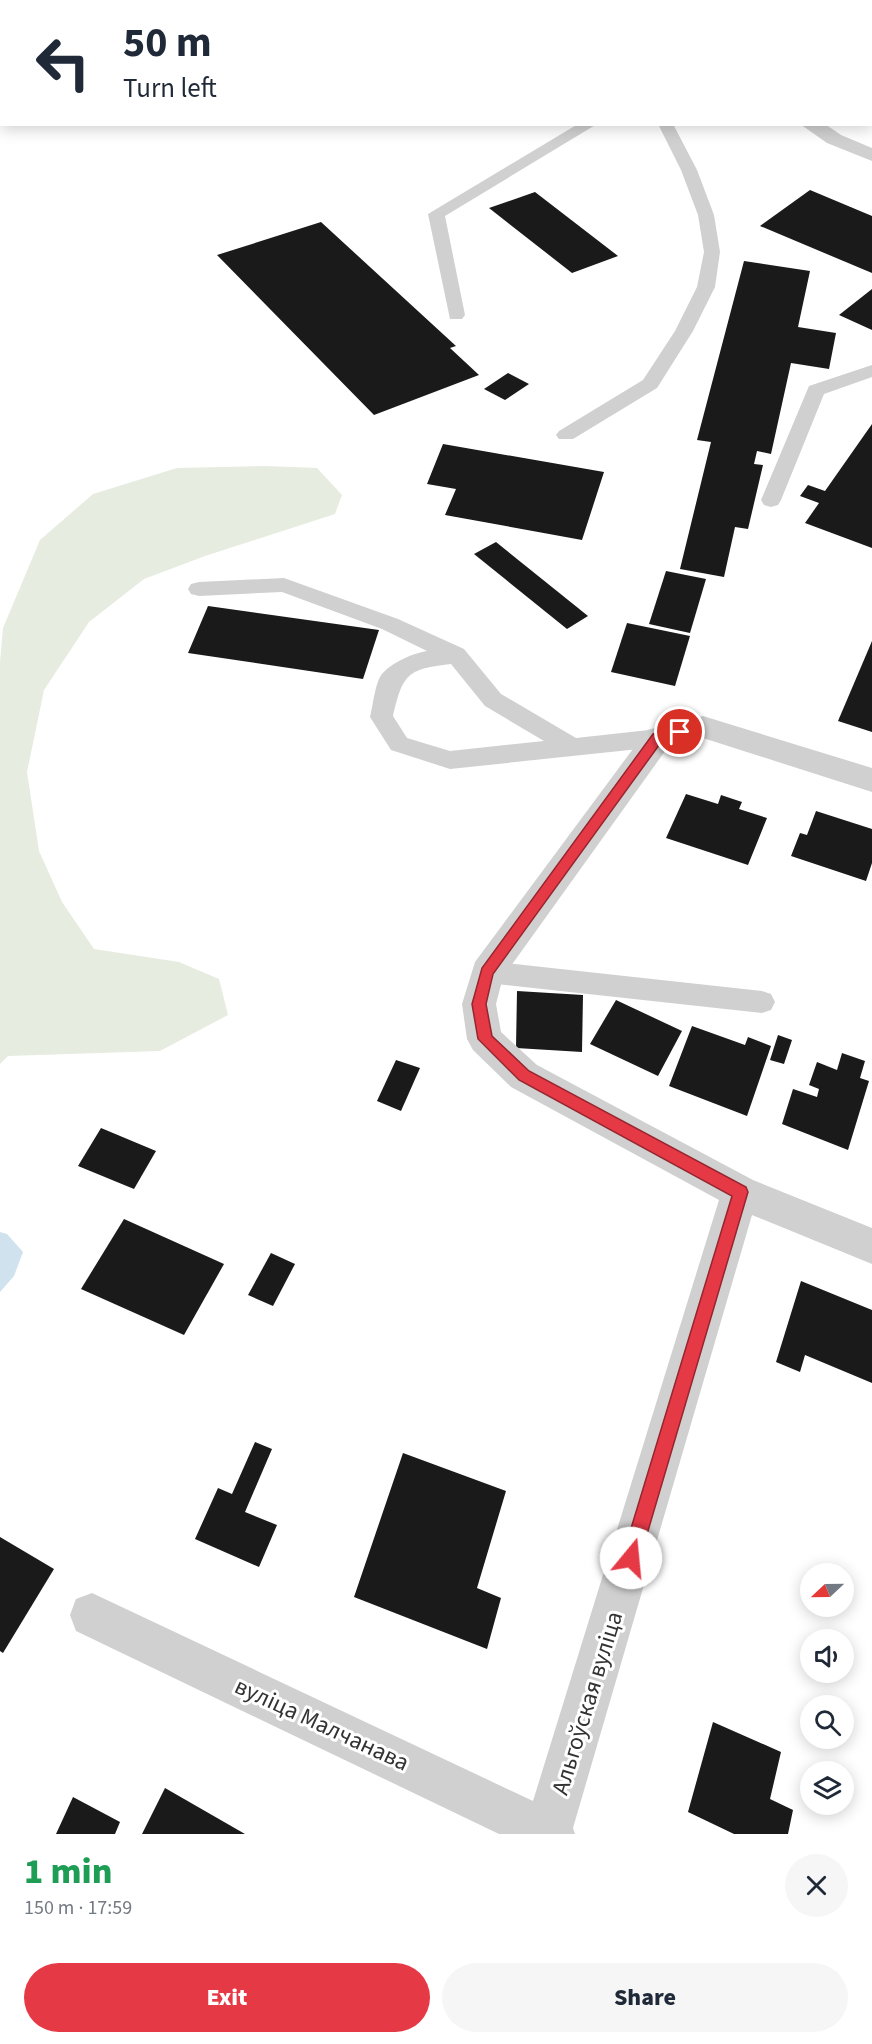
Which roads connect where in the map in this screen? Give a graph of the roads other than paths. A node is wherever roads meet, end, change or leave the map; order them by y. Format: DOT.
graph roads {
  1 [pos="587,126"];
  2 [pos="666,126"];
  3 [pos="813,126"];
  4 [pos="872,155"];
  5 [pos="456,315"];
  6 [pos="872,371"];
  7 [pos="566,435"];
  8 [pos="771,500"];
  9 [pos="199,589"];
  10 [pos="456,655"];
  11 [pos="658,738"];
  12 [pos="574,748"];
  13 [pos="872,780"];
  14 [pos="487,972"];
  15 [pos="762,1002"];
  16 [pos="741,1192"];
  17 [pos="872,1246"];
  18 [pos="92,1615"];
  19 [pos="549,1833"];
  1 -- 5 [label="lane"];
  2 -- 7 [label="lane"];
  3 -- 4 [label="street"];
  6 -- 8 [label="lane"];
  9 -- 10 [label="lane"];
  10 -- 12 [label="lane"];
  10 -- 12 [label="lane"];
  11 -- 12 [label="lane"];
  11 -- 13 [label="street"];
  11 -- 14 [label="street"];
  14 -- 15 [label="lane"];
  14 -- 16 [label="street"];
  16 -- 17 [label="street"];
  16 -- 19 [label="street, Альгоўская вуліца"];
  18 -- 19 [label="street, вуліца Малчанава"];
}
